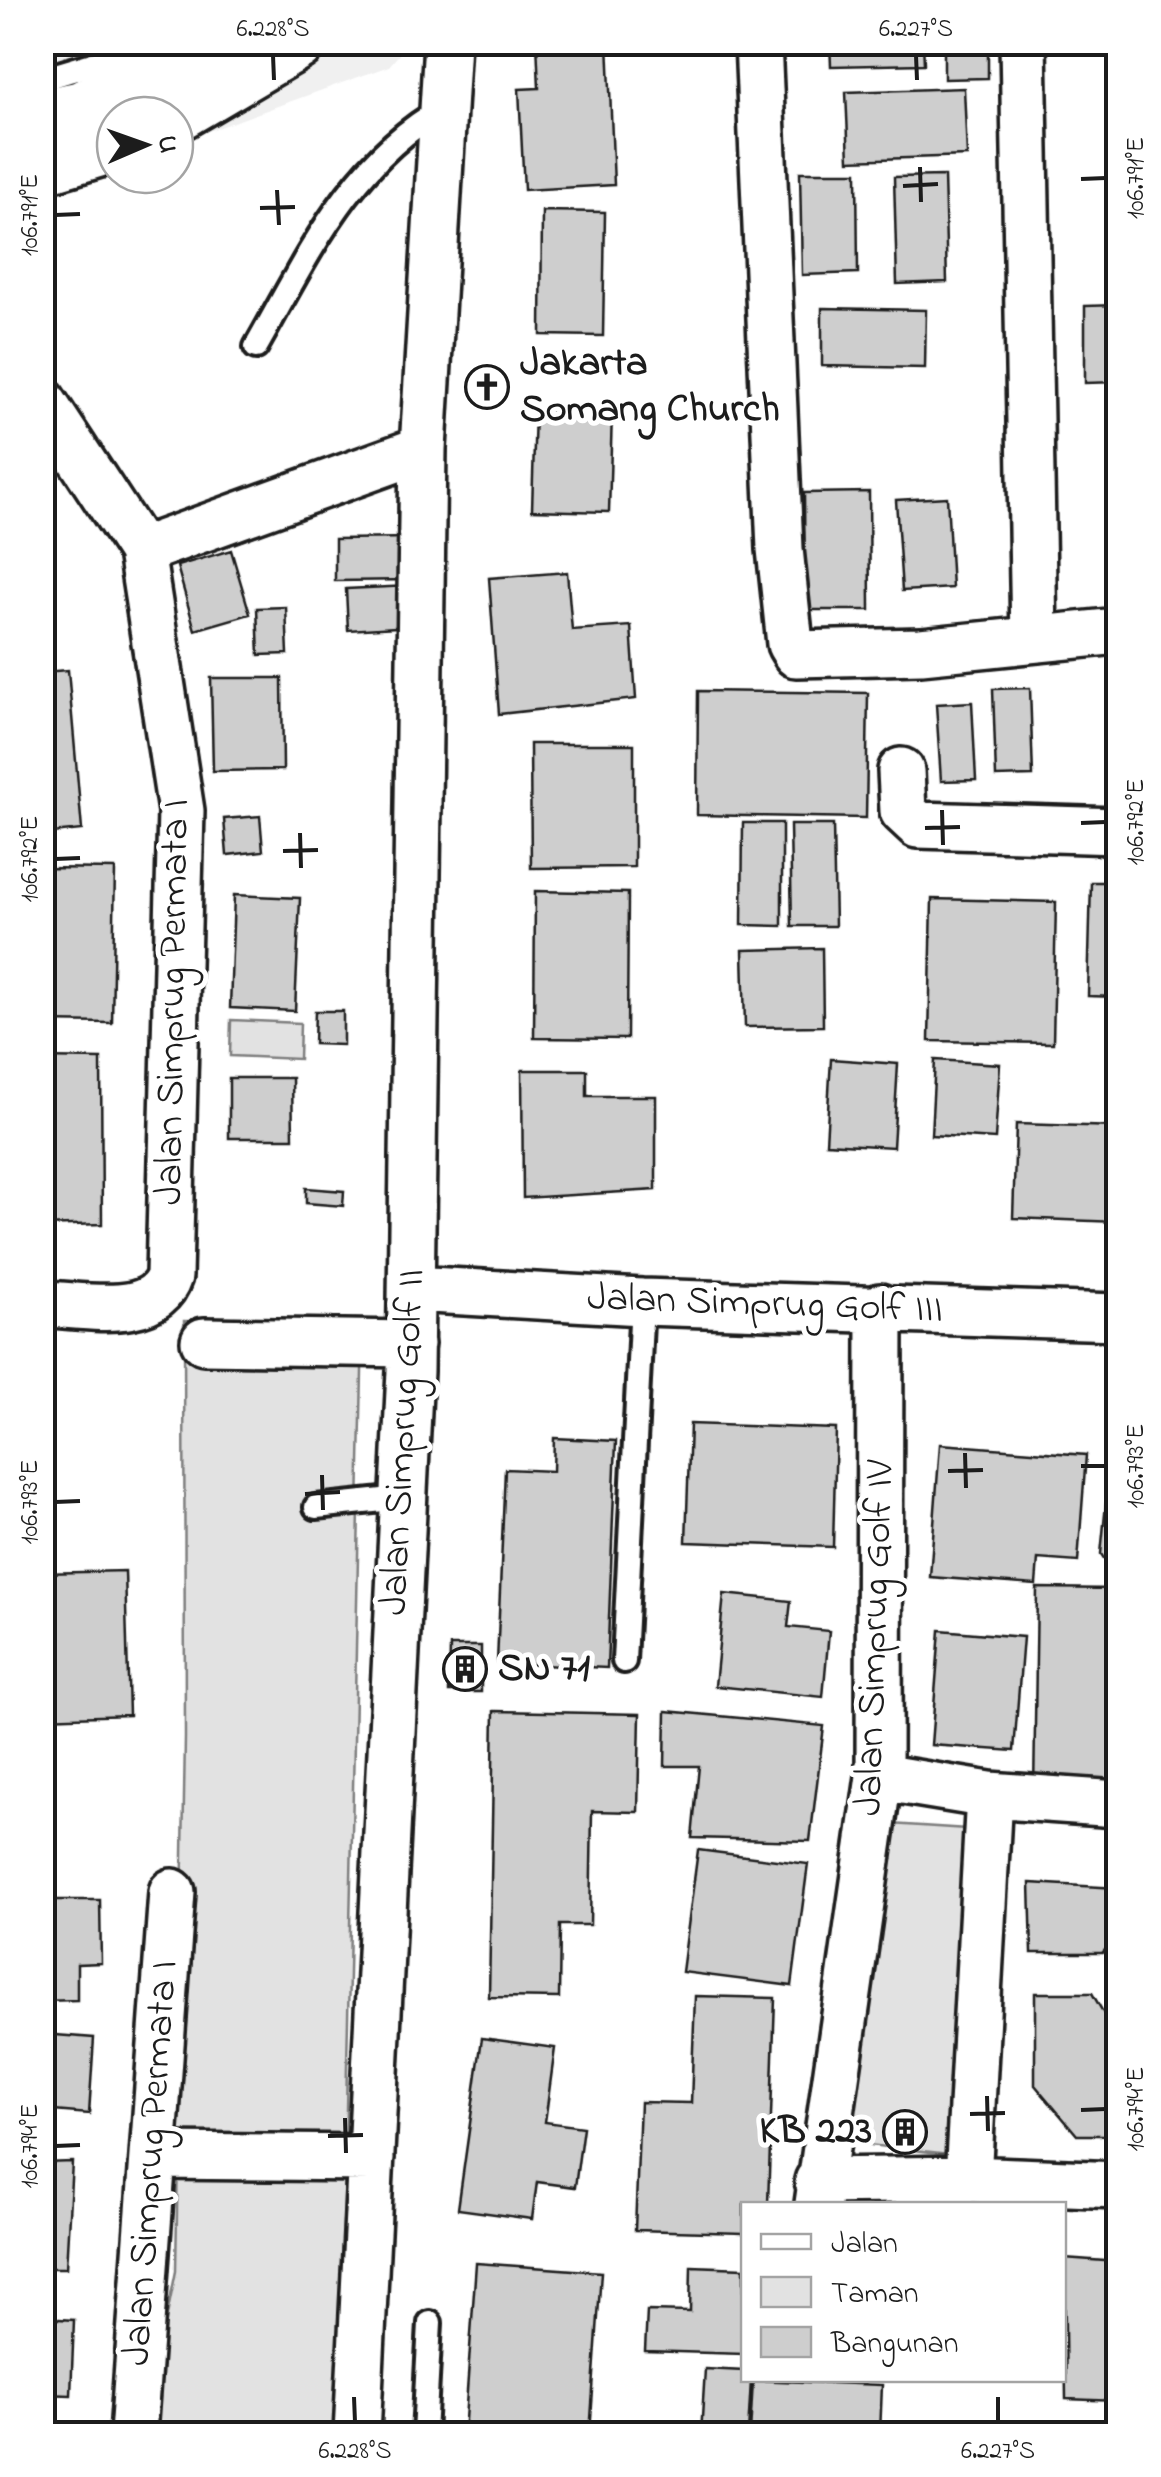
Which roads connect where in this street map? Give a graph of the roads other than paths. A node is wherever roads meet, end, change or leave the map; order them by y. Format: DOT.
graph roads {
  1 [pos="144,42"];
  2 [pos="213,42"];
  3 [pos="297,42"];
  4 [pos="447,42"];
  5 [pos="758,42"];
  6 [pos="1023,42"];
  7 [pos="42,79"];
  8 [pos="195,102"];
  9 [pos="444,108"];
  10 [pos="42,118"];
  11 [pos="95,150"];
  12 [pos="42,166"];
  13 [pos="256,347"];
  14 [pos="42,400"];
  15 [pos="423,450"];
  16 [pos="141,551"];
  17 [pos="1118,631"];
  18 [pos="1034,638"];
  19 [pos="901,770"];
  20 [pos="1118,832"];
  21 [pos="412,1289"];
  22 [pos="642,1302"];
  23 [pos="42,1304"];
  24 [pos="880,1308"];
  25 [pos="1118,1317"];
  26 [pos="204,1341"];
  27 [pos="411,1344"];
  28 [pos="402,1498"];
  29 [pos="316,1507"];
  30 [pos="624,1661"];
  31 [pos="880,1777"];
  32 [pos="989,1795"];
  33 [pos="1118,1804"];
  34 [pos="172,1892"];
  35 [pos="154,2156"];
  36 [pos="370,2158"];
  37 [pos="968,2179"];
  38 [pos="1118,2186"];
  39 [pos="818,2193"];
  40 [pos="430,2323"];
  41 [pos="133,2434"];
  42 [pos="357,2434"];
  43 [pos="424,2434"];
  1 -- 7 [label="lane"];
  2 -- 10 [label="main road"];
  3 -- 8 [label="main road"];
  4 -- 9 [label="street, Jalan Simprug Golf II"];
  5 -- 18 [label="street"];
  6 -- 18 [label="street"];
  9 -- 13 [label="lane"];
  9 -- 15 [label="street, Jalan Simprug Golf II"];
  11 -- 12 [label="main road"];
  14 -- 16 [label="street, Jalan Simprug Permata I"];
  15 -- 16 [label="street"];
  15 -- 21 [label="street, Jalan Simprug Golf II"];
  16 -- 23 [label="street, Jalan Simprug Permata I"];
  17 -- 18 [label="street"];
  19 -- 20 [label="street"];
  21 -- 22 [label="street, Jalan Simprug Golf III"];
  21 -- 27 [label="street, Jalan Simprug Golf II"];
  22 -- 24 [label="street, Jalan Simprug Golf III"];
  22 -- 30 [label="lane"];
  24 -- 25 [label="street, Jalan Simprug Golf III"];
  24 -- 31 [label="street, Jalan Simprug Golf IV"];
  26 -- 27 [label="street"];
  27 -- 28 [label="street, Jalan Simprug Golf II"];
  28 -- 29 [label="lane"];
  28 -- 36 [label="street, Jalan Simprug Golf II"];
  31 -- 32 [label="street"];
  31 -- 39 [label="street, Jalan Simprug Golf IV"];
  32 -- 33 [label="street"];
  32 -- 37 [label="street"];
  34 -- 35 [label="street, Jalan Simprug Permata I"];
  35 -- 36 [label="street"];
  35 -- 41 [label="street, Jalan Simprug Permata I"];
  36 -- 42 [label="street, Jalan Simprug Golf II"];
  37 -- 38 [label="street"];
  37 -- 39 [label="street"];
  40 -- 43 [label="lane"];
}
